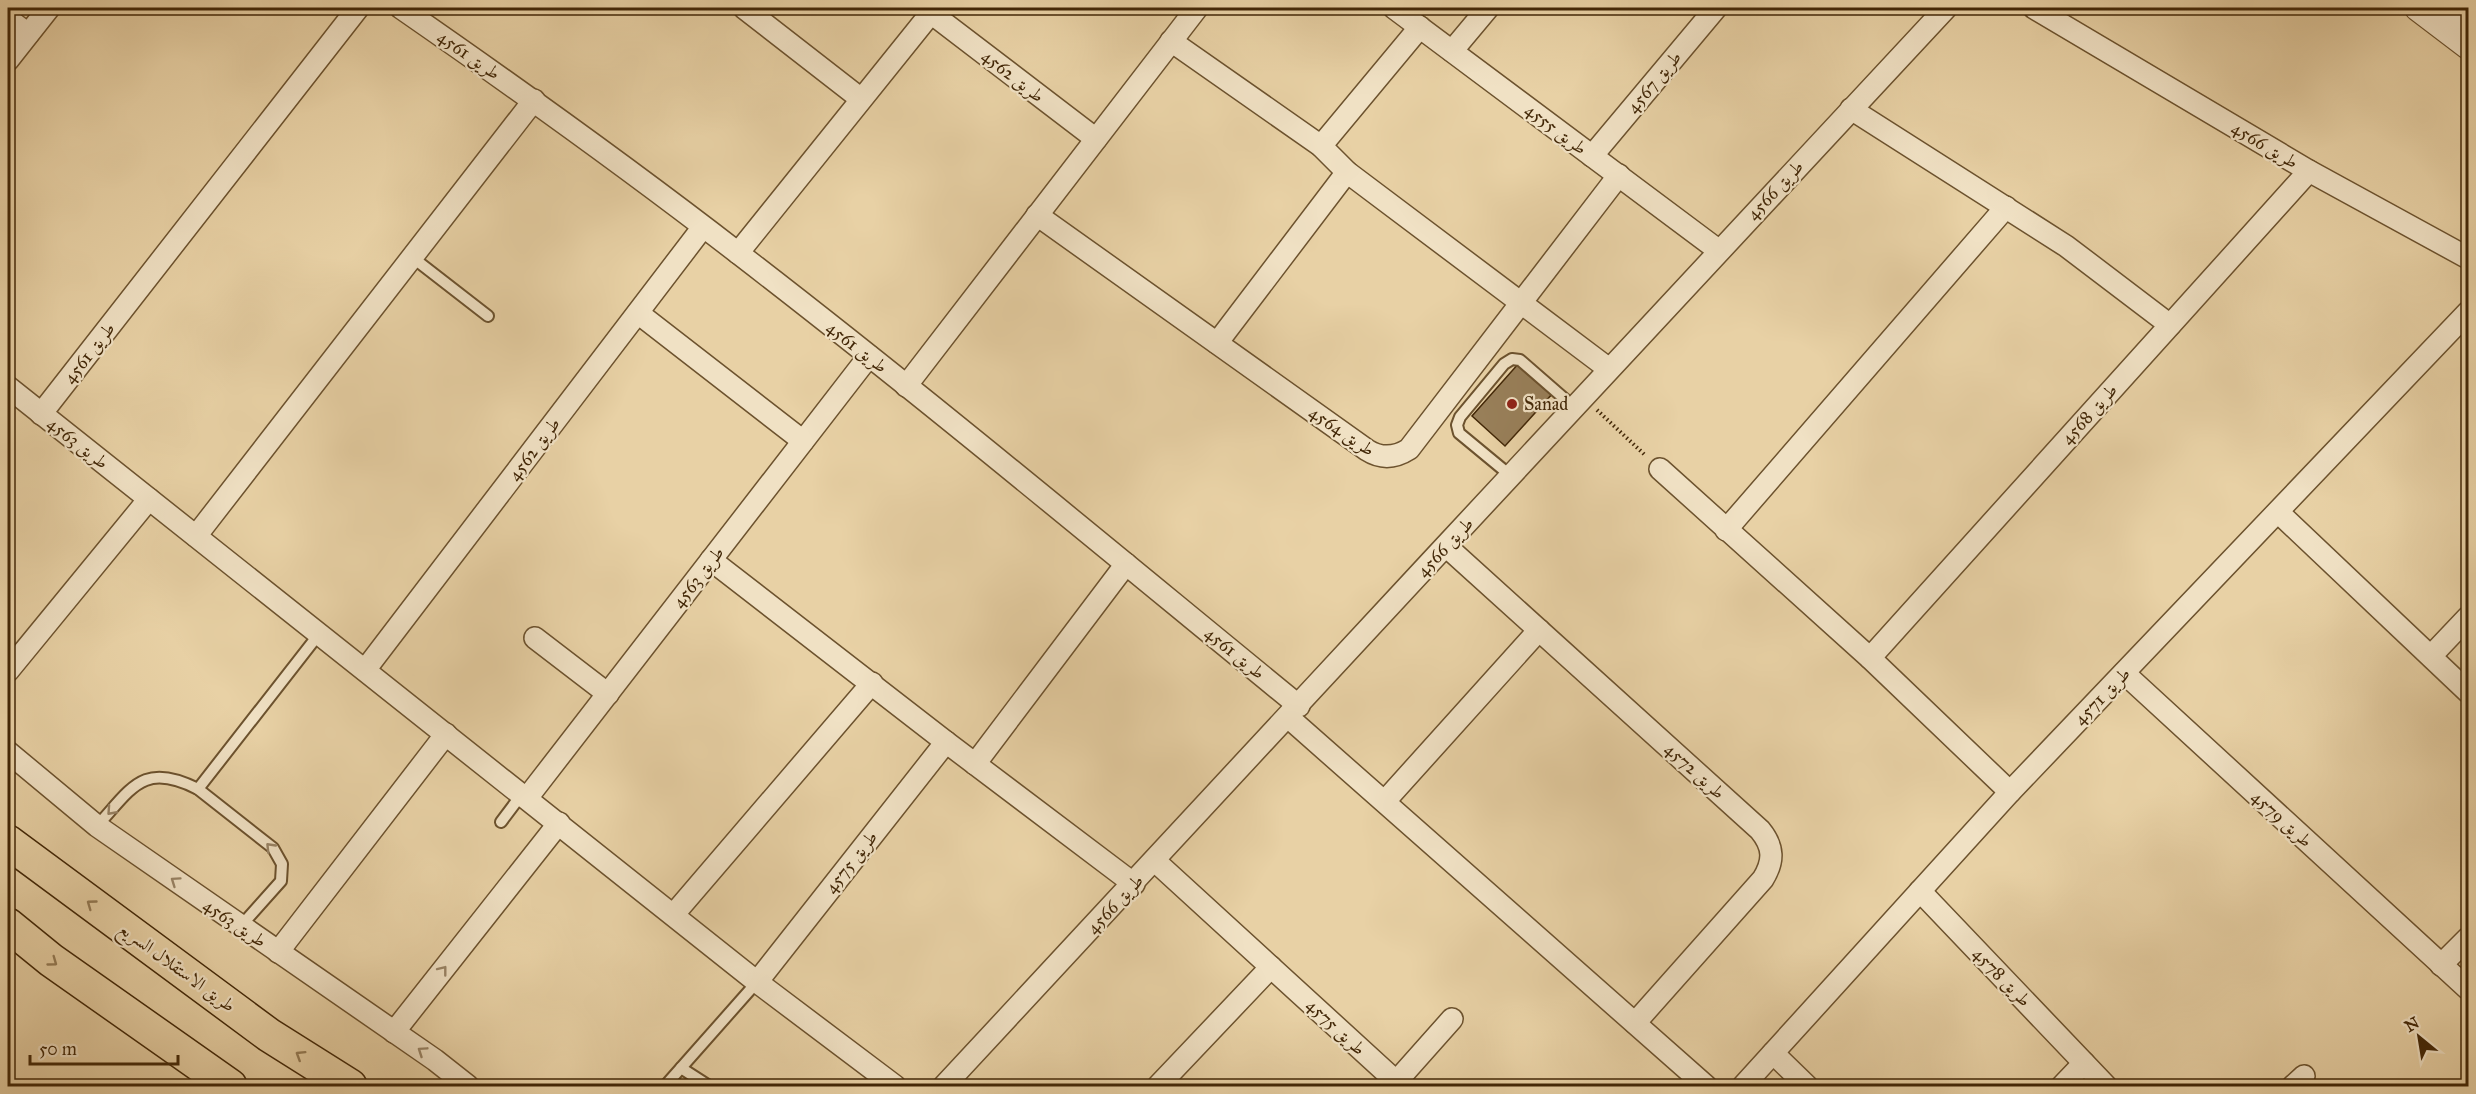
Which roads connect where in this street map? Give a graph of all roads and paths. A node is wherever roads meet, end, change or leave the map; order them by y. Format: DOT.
graph roads {
  1 [pos="49,8"];
  2 [pos="358,8"];
  3 [pos="401,8"];
  4 [pos="744,8"];
  5 [pos="1197,8"];
  6 [pos="1394,8"];
  7 [pos="1488,8"];
  8 [pos="1716,8"];
  9 [pos="1946,8"];
  10 [pos="2034,8"];
  11 [pos="2418,8"];
  12 [pos="2450,8"];
  13 [pos="933,10"];
  14 [pos="8,19"];
  15 [pos="2469,22"];
  16 [pos="1420,27"];
  17 [pos="28,34"];
  18 [pos="1171,41"];
  19 [pos="2469,46"];
  20 [pos="1452,51"];
  21 [pos="8,60"];
  22 [pos="861,99"];
  23 [pos="534,100"];
  24 [pos="1851,109"];
  25 [pos="1096,139"];
  26 [pos="1321,146"];
  27 [pos="1592,156"];
  28 [pos="2309,171"];
  29 [pos="1347,172"];
  30 [pos="1619,176"];
  31 [pos="2006,207"];
  32 [pos="1037,215"];
  33 [pos="703,227"];
  34 [pos="1718,250"];
  35 [pos="738,253"];
  36 [pos="412,257"];
  37 [pos="2469,258"];
  38 [pos="1521,303"];
  39 [pos="2469,312"];
  40 [pos="638,313"];
  41 [pos="488,316"];
  42 [pos="2170,325"];
  43 [pos="1217,344"];
  44 [pos="869,356"];
  45 [pos="1609,369"];
  46 [pos="906,386"];
  47 [pos="8,387"];
  48 [pos="1578,402"];
  49 [pos="41,414"];
  50 [pos="803,441"];
  51 [pos="1660,469"];
  52 [pos="1511,476"];
  53 [pos="149,499"];
  54 [pos="2277,512"];
  55 [pos="1726,530"];
  56 [pos="196,536"];
  57 [pos="1446,546"];
  58 [pos="711,560"];
  59 [pos="1126,564"];
  60 [pos="2469,617"];
  61 [pos="1539,630"];
  62 [pos="319,634"];
  63 [pos="535,638"];
  64 [pos="2431,656"];
  65 [pos="1870,658"];
  66 [pos="365,670"];
  67 [pos="8,671"];
  68 [pos="2124,673"];
  69 [pos="872,683"];
  70 [pos="2469,692"];
  71 [pos="608,694"];
  72 [pos="1294,711"];
  73 [pos="446,734"];
  74 [pos="946,742"];
  75 [pos="8,752"];
  76 [pos="975,764"];
  77 [pos="198,789"];
  78 [pos="2010,792"];
  79 [pos="525,796"];
  80 [pos="1384,801"];
  81 [pos="501,822"];
  82 [pos="559,823"];
  83 [pos="97,826"];
  84 [pos="8,842"];
  85 [pos="1155,861"];
  86 [pos="1134,884"];
  87 [pos="1920,891"];
  88 [pos="674,914"];
  89 [pos="8,926"];
  90 [pos="240,927"];
  91 [pos="2469,938"];
  92 [pos="278,952"];
  93 [pos="2441,965"];
  94 [pos="1271,967"];
  95 [pos="757,982"];
  96 [pos="2469,989"];
  97 [pos="1452,1019"];
  98 [pos="1635,1023"];
  99 [pos="394,1032"];
  100 [pos="1773,1053"];
  101 [pos="2084,1063"];
  102 [pos="681,1068"];
  103 [pos="1398,1084"];
  104 [pos="230,1086"];
  105 [pos="350,1086"];
  106 [pos="468,1086"];
  107 [pos="665,1086"];
  108 [pos="709,1086"];
  109 [pos="896,1086"];
  110 [pos="944,1086"];
  111 [pos="1158,1086"];
  112 [pos="1706,1086"];
  113 [pos="1743,1086"];
  114 [pos="1807,1086"];
  115 [pos="2062,1086"];
  116 [pos="2106,1086"];
  1 -- 17 [label="street"];
  2 -- 49 [label="street, طريق 4561"];
  3 -- 23 [label="street, طريق 4561"];
  4 -- 22 [label="street"];
  5 -- 18 [label="street"];
  6 -- 16 [label="street, طريق 4555"];
  7 -- 20 [label="street"];
  8 -- 27 [label="street, طريق 4567"];
  9 -- 24 [label="street, طريق 4566"];
  10 -- 28 [label="street, طريق 4566"];
  11 -- 19 [label="street"];
  12 -- 15 [label="street"];
  13 -- 22 [label="street, طريق 4562"];
  13 -- 25 [label="street, طريق 4562"];
  14 -- 17 [label="street"];
  16 -- 20 [label="street, طريق 4555"];
  16 -- 26 [label="street"];
  17 -- 21 [label="street"];
  18 -- 25 [label="street"];
  18 -- 26 [label="street"];
  20 -- 27 [label="street, طريق 4555"];
  22 -- 35 [label="street, طريق 4562"];
  23 -- 33 [label="street, طريق 4561"];
  23 -- 36 [label="street"];
  24 -- 31 [label="street"];
  24 -- 34 [label="street, طريق 4566"];
  25 -- 32 [label="street"];
  26 -- 29 [label="street"];
  27 -- 30 [label="street, طريق 4555"];
  28 -- 37 [label="street, طريق 4566"];
  28 -- 42 [label="street, طريق 4568"];
  29 -- 38 [label="street"];
  29 -- 43 [label="street"];
  30 -- 34 [label="street, طريق 4555"];
  30 -- 38 [label="street, طريق 4564"];
  31 -- 42 [label="street"];
  31 -- 55 [label="street"];
  32 -- 43 [label="street, طريق 4564"];
  32 -- 46 [label="street"];
  33 -- 35 [label="street, طريق 4561"];
  33 -- 40 [label="street, طريق 4562"];
  34 -- 45 [label="street, طريق 4566"];
  35 -- 44 [label="street, طريق 4561"];
  36 -- 41 [label="lane"];
  36 -- 56 [label="street"];
  38 -- 43 [label="street, طريق 4564"];
  38 -- 45 [label="street"];
  39 -- 54 [label="street, طريق 4571"];
  40 -- 50 [label="street"];
  40 -- 66 [label="street, طريق 4562"];
  42 -- 65 [label="street, طريق 4568"];
  44 -- 46 [label="street, طريق 4561"];
  44 -- 50 [label="street, طريق 4563"];
  45 -- 48 [label="street, طريق 4566"];
  46 -- 59 [label="street, طريق 4561"];
  47 -- 49 [label="street, طريق 4563"];
  48 -- 51 [label="path"];
  48 -- 52 [label="street, طريق 4566"];
  48 -- 52 [label="lane"];
  49 -- 53 [label="street, طريق 4563"];
  50 -- 58 [label="street, طريق 4563"];
  51 -- 55 [label="street"];
  52 -- 57 [label="street, طريق 4566"];
  53 -- 56 [label="street, طريق 4563"];
  53 -- 67 [label="street"];
  54 -- 64 [label="street"];
  54 -- 68 [label="street, طريق 4571"];
  55 -- 65 [label="street"];
  56 -- 62 [label="street, طريق 4563"];
  57 -- 61 [label="street, طريق 4572"];
  57 -- 72 [label="street, طريق 4566"];
  58 -- 69 [label="street"];
  58 -- 71 [label="street, طريق 4563"];
  59 -- 72 [label="street, طريق 4561"];
  59 -- 76 [label="street"];
  60 -- 64 [label="street"];
  61 -- 80 [label="street"];
  61 -- 98 [label="street, طريق 4572"];
  62 -- 66 [label="street, طريق 4563"];
  62 -- 77 [label="lane"];
  63 -- 71 [label="street"];
  64 -- 70 [label="street"];
  65 -- 78 [label="street"];
  66 -- 73 [label="street, طريق 4563"];
  68 -- 78 [label="street, طريق 4571"];
  68 -- 93 [label="street, طريق 4579"];
  69 -- 74 [label="street"];
  69 -- 88 [label="street"];
  71 -- 79 [label="street, طريق 4563"];
  72 -- 80 [label="street"];
  72 -- 85 [label="street, طريق 4566"];
  73 -- 79 [label="street, طريق 4563"];
  73 -- 92 [label="street"];
  74 -- 76 [label="street"];
  74 -- 95 [label="street, طريق 4575"];
  75 -- 83 [label="street, طريق 4563"];
  76 -- 86 [label="street"];
  77 -- 83 [label="lane, one-way"];
  90 -- 77 [label="lane, one-way"];
  78 -- 87 [label="street, طريق 4571"];
  79 -- 81 [label="lane"];
  79 -- 82 [label="street, طريق 4563"];
  80 -- 98 [label="street"];
  82 -- 88 [label="street, طريق 4563"];
  99 -- 82 [label="street, one-way"];
  90 -- 83 [label="street, طريق 4563, one-way"];
  105 -- 84 [label="main road, طريق الاستقلال السريع, one-way"];
  85 -- 86 [label="street, طريق 4566"];
  85 -- 94 [label="street, طريق 4575"];
  86 -- 110 [label="street, طريق 4566"];
  87 -- 100 [label="street, طريق 4571"];
  87 -- 101 [label="street, طريق 4578"];
  88 -- 95 [label="street, طريق 4563"];
  89 -- 104 [label="main road, one-way"];
  90 -- 92 [label="street, طريق 4563"];
  91 -- 93 [label="street"];
  92 -- 99 [label="street, طريق 4563"];
  93 -- 96 [label="street, طريق 4579"];
  94 -- 103 [label="street, طريق 4575"];
  94 -- 111 [label="street"];
  95 -- 102 [label="lane"];
  95 -- 109 [label="street, طريق 4563"];
  97 -- 103 [label="street"];
  98 -- 112 [label="street"];
  106 -- 99 [label="street, طريق 4563, one-way"];
  100 -- 113 [label="street, طريق 4571"];
  100 -- 114 [label="street"];
  101 -- 115 [label="street"];
  101 -- 116 [label="street, طريق 4578"];
  102 -- 107 [label="lane"];
  102 -- 108 [label="lane"];
}
